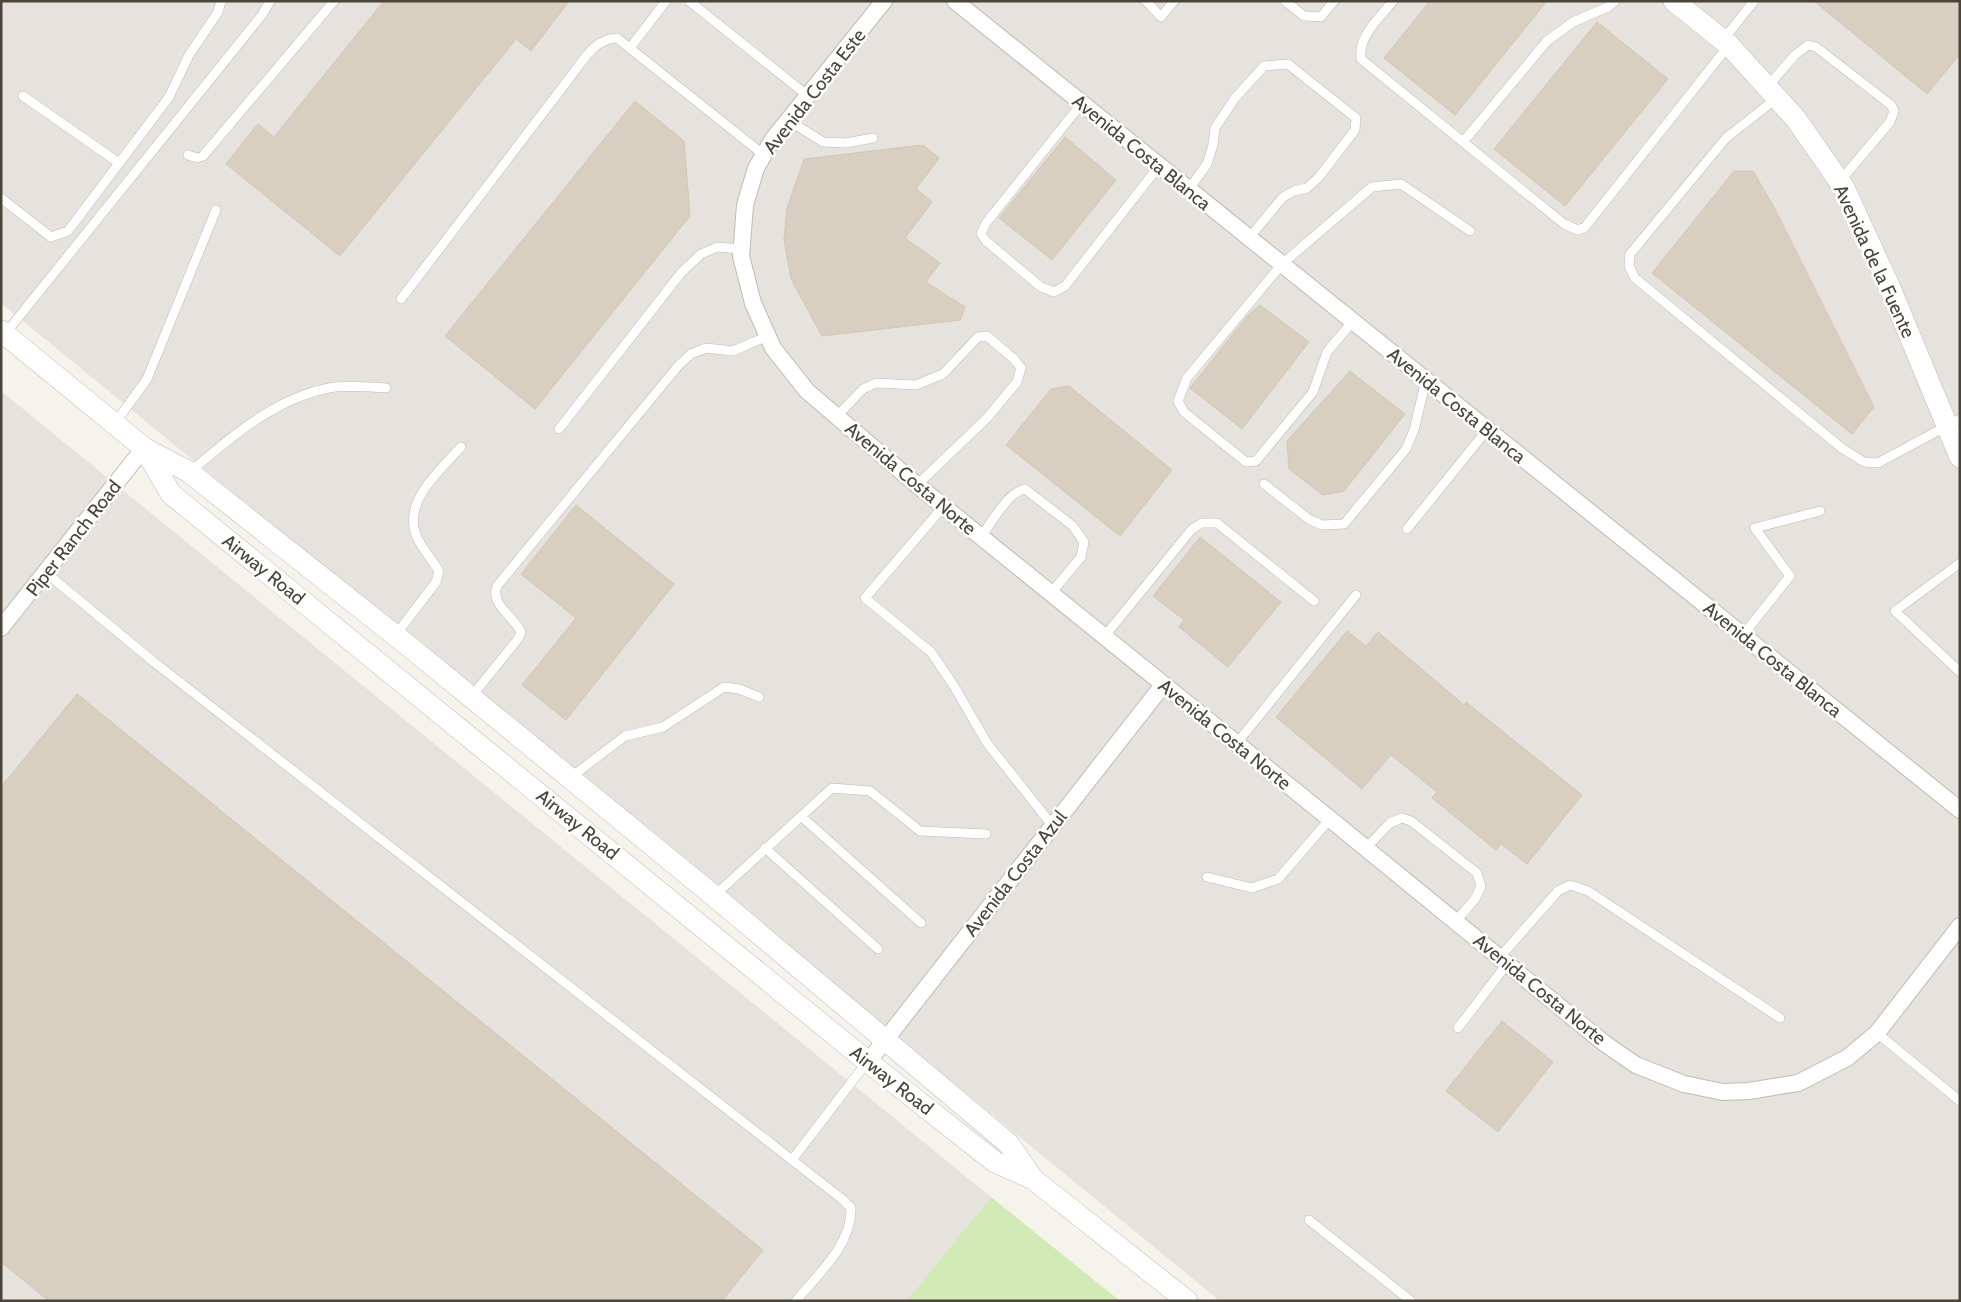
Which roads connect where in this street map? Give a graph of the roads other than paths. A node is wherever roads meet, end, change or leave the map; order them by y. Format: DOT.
graph roads {
  1 [pos="221,1"];
  2 [pos="270,1"];
  3 [pos="334,1"];
  4 [pos="666,1"];
  5 [pos="689,1"];
  6 [pos="884,1"];
  7 [pos="955,1"];
  8 [pos="1146,1"];
  9 [pos="1174,1"];
  10 [pos="1285,1"];
  11 [pos="1334,1"];
  12 [pos="1393,1"];
  13 [pos="1615,1"];
  14 [pos="1674,1"];
  15 [pos="1754,1"];
  16 [pos="1726,43"];
  17 [pos="630,48"];
  18 [pos="1772,93"];
  19 [pos="23,96"];
  20 [pos="808,96"];
  21 [pos="1082,103"];
  22 [pos="788,120"];
  23 [pos="873,138"];
  24 [pos="1463,142"];
  25 [pos="188,155"];
  26 [pos="764,155"];
  27 [pos="119,163"];
  28 [pos="1159,166"];
  29 [pos="1839,182"];
  30 [pos="1188,190"];
  31 [pos="1,198"];
  32 [pos="216,210"];
  33 [pos="1470,231"];
  34 [pos="1249,238"];
  35 [pos="741,249"];
  36 [pos="1282,264"];
  37 [pos="401,299"];
  38 [pos="752,303"];
  39 [pos="1353,321"];
  40 [pos="3,332"];
  41 [pos="768,336"];
  42 [pos="1426,380"];
  43 [pos="386,388"];
  44 [pos="837,416"];
  45 [pos="1953,422"];
  46 [pos="115,423"];
  47 [pos="559,429"];
  48 [pos="1487,430"];
  49 [pos="461,446"];
  50 [pos="144,448"];
  51 [pos="1960,457"];
  52 [pos="190,472"];
  53 [pos="1264,484"];
  54 [pos="917,485"];
  55 [pos="944,507"];
  56 [pos="1820,511"];
  57 [pos="1408,529"];
  58 [pos="981,537"];
  59 [pos="1960,563"];
  60 [pos="46,572"];
  61 [pos="1050,593"];
  62 [pos="1356,595"];
  63 [pos="1314,601"];
  64 [pos="1,628"];
  65 [pos="1743,635"];
  66 [pos="395,636"];
  67 [pos="1104,637"];
  68 [pos="1960,672"];
  69 [pos="1163,685"];
  70 [pos="759,697"];
  71 [pos="471,698"];
  72 [pos="1237,743"];
  73 [pos="570,778"];
  74 [pos="1960,810"];
  75 [pos="802,818"];
  76 [pos="1330,819"];
  77 [pos="1052,825"];
  78 [pos="986,834"];
  79 [pos="765,848"];
  80 [pos="1366,848"];
  81 [pos="1207,877"];
  82 [pos="714,896"];
  83 [pos="1456,921"];
  84 [pos="921,923"];
  85 [pos="1960,926"];
  86 [pos="878,949"];
  87 [pos="1504,961"];
  88 [pos="1780,1018"];
  89 [pos="1458,1028"];
  90 [pos="1877,1033"];
  91 [pos="885,1039"];
  92 [pos="868,1062"];
  93 [pos="1960,1101"];
  94 [pos="792,1160"];
  95 [pos="1033,1179"];
  96 [pos="1309,1220"];
  97 [pos="796,1301"];
  98 [pos="1187,1301"];
  99 [pos="1411,1301"];
  1 -- 27 [label="lane"];
  2 -- 40 [label="lane"];
  3 -- 25 [label="lane"];
  4 -- 17 [label="lane"];
  5 -- 20 [label="lane"];
  6 -- 20 [label="street, Avenida Costa Este"];
  7 -- 21 [label="street, Avenida Costa Blanca"];
  8 -- 9 [label="lane"];
  10 -- 11 [label="lane"];
  12 -- 24 [label="lane"];
  13 -- 24 [label="lane"];
  14 -- 16 [label="street, Avenida de la Fuente"];
  15 -- 16 [label="lane"];
  16 -- 18 [label="street, Avenida de la Fuente"];
  16 -- 24 [label="lane"];
  17 -- 26 [label="lane"];
  17 -- 37 [label="lane"];
  18 -- 29 [label="street, Avenida de la Fuente"];
  18 -- 29 [label="lane"];
  18 -- 45 [label="lane"];
  19 -- 27 [label="lane"];
  20 -- 22 [label="street, Avenida Costa Este"];
  21 -- 28 [label="street, Avenida Costa Blanca"];
  21 -- 28 [label="lane"];
  22 -- 23 [label="lane"];
  22 -- 26 [label="street, Avenida Costa Este"];
  26 -- 35 [label="street, Avenida Costa Este"];
  27 -- 31 [label="lane"];
  28 -- 30 [label="street, Avenida Costa Blanca"];
  29 -- 45 [label="street, Avenida de la Fuente"];
  30 -- 34 [label="street, Avenida Costa Blanca"];
  30 -- 34 [label="lane"];
  32 -- 46 [label="lane"];
  33 -- 36 [label="lane"];
  34 -- 36 [label="street, Avenida Costa Blanca"];
  35 -- 38 [label="street, Avenida Costa Este"];
  35 -- 47 [label="lane"];
  36 -- 39 [label="street, Avenida Costa Blanca"];
  36 -- 39 [label="lane"];
  38 -- 41 [label="street, Avenida Costa Norte"];
  39 -- 42 [label="street, Avenida Costa Blanca"];
  40 -- 46 [label="street, Airway Road"];
  41 -- 44 [label="street, Avenida Costa Norte"];
  41 -- 71 [label="lane"];
  42 -- 48 [label="street, Avenida Costa Blanca"];
  42 -- 53 [label="lane"];
  43 -- 52 [label="lane"];
  44 -- 54 [label="street, Avenida Costa Norte"];
  44 -- 54 [label="lane"];
  45 -- 51 [label="street, Avenida de la Fuente"];
  46 -- 50 [label="street, Airway Road"];
  48 -- 57 [label="lane"];
  48 -- 65 [label="street, Avenida Costa Blanca"];
  49 -- 66 [label="lane"];
  50 -- 52 [label="street, Airway Road"];
  50 -- 60 [label="street, Piper Ranch Road"];
  50 -- 92 [label="street, Airway Road"];
  52 -- 66 [label="street, Airway Road"];
  54 -- 55 [label="street, Avenida Costa Norte"];
  55 -- 58 [label="street, Avenida Costa Norte"];
  55 -- 77 [label="lane"];
  56 -- 65 [label="lane"];
  58 -- 61 [label="street, Avenida Costa Norte"];
  58 -- 61 [label="lane"];
  59 -- 68 [label="lane"];
  60 -- 64 [label="street, Piper Ranch Road"];
  60 -- 94 [label="lane"];
  61 -- 67 [label="street, Avenida Costa Norte"];
  62 -- 72 [label="lane"];
  63 -- 67 [label="lane"];
  65 -- 74 [label="street, Avenida Costa Blanca"];
  66 -- 71 [label="street, Airway Road"];
  67 -- 69 [label="street, Avenida Costa Norte"];
  69 -- 72 [label="street, Avenida Costa Norte"];
  69 -- 77 [label="street, Avenida Costa Azul"];
  70 -- 73 [label="lane"];
  71 -- 73 [label="street, Airway Road"];
  72 -- 76 [label="street, Avenida Costa Norte"];
  73 -- 82 [label="street, Airway Road"];
  75 -- 78 [label="lane"];
  75 -- 79 [label="lane"];
  75 -- 84 [label="lane"];
  76 -- 80 [label="street, Avenida Costa Norte"];
  76 -- 81 [label="lane"];
  77 -- 91 [label="street, Avenida Costa Azul"];
  79 -- 82 [label="lane"];
  79 -- 86 [label="lane"];
  80 -- 83 [label="street, Avenida Costa Norte"];
  80 -- 83 [label="lane"];
  82 -- 91 [label="street, Airway Road"];
  83 -- 87 [label="street, Avenida Costa Norte"];
  85 -- 90 [label="street, Avenida Costa Norte"];
  87 -- 88 [label="lane"];
  87 -- 89 [label="lane"];
  87 -- 90 [label="street, Avenida Costa Norte"];
  90 -- 93 [label="lane"];
  91 -- 92 [label="street, Avenida Costa Azul"];
  91 -- 95 [label="street, Airway Road"];
  92 -- 94 [label="lane"];
  92 -- 95 [label="street, Airway Road"];
  94 -- 97 [label="lane"];
  95 -- 98 [label="street, Airway Road"];
  96 -- 99 [label="lane"];
}
